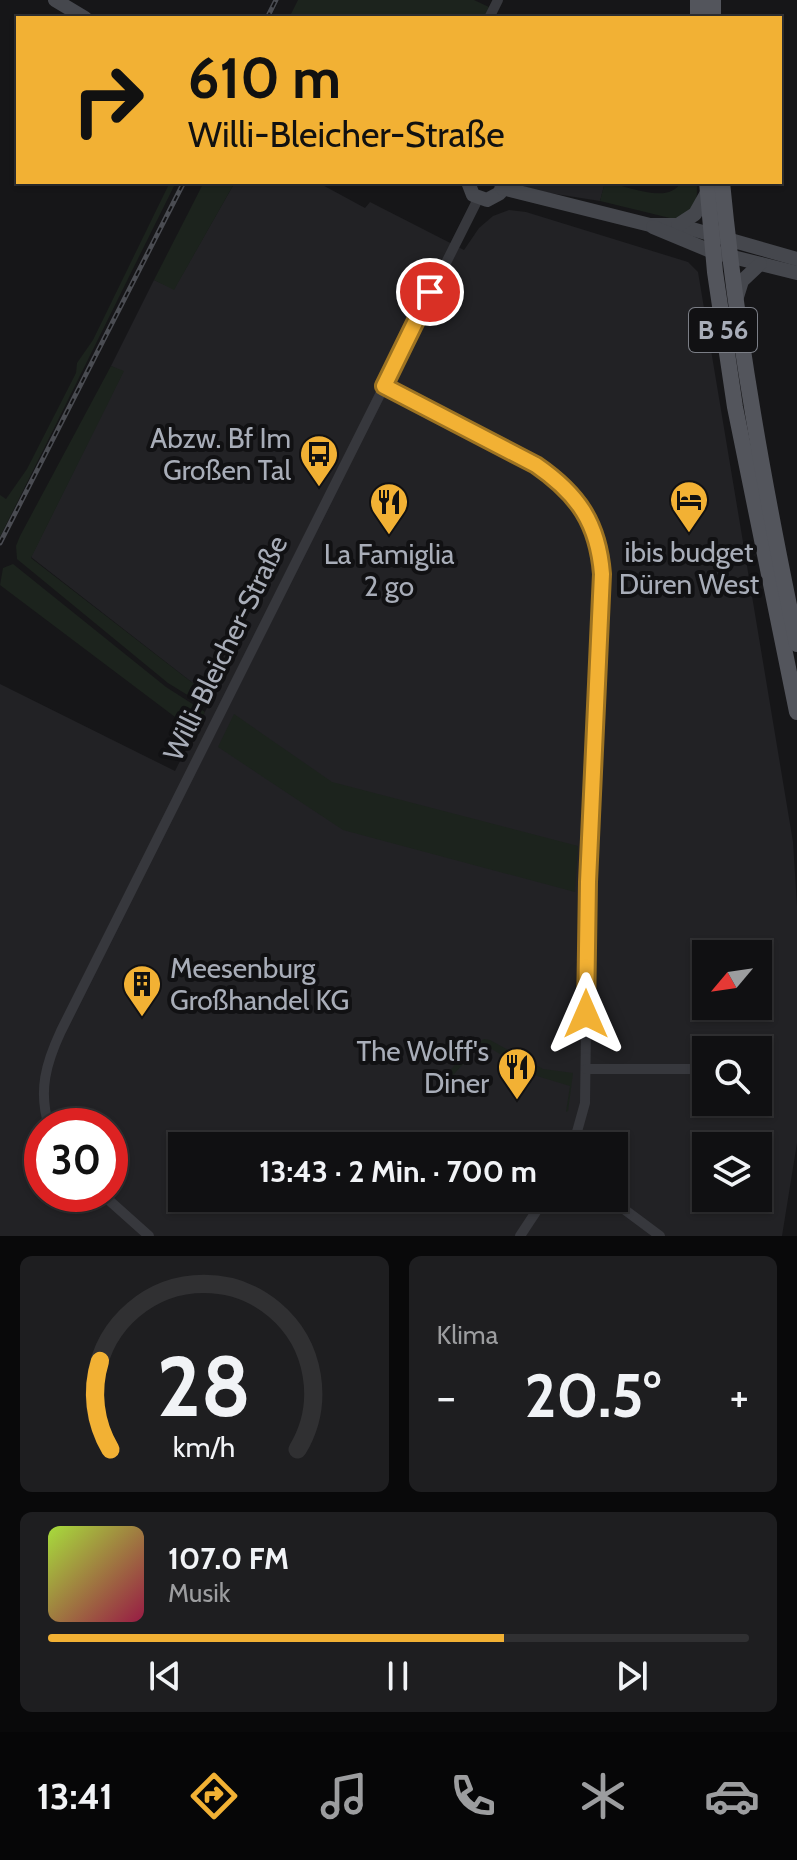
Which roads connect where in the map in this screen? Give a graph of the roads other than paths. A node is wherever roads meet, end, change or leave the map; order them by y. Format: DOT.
graph roads {
  1 [pos="55,0"];
  2 [pos="82,16"];
  3 [pos="468,184"];
  4 [pos="502,185"];
  5 [pos="712,185"];
  6 [pos="478,199"];
  7 [pos="650,225"];
  8 [pos="678,225"];
  9 [pos="720,246"];
  10 [pos="797,259"];
  11 [pos="760,264"];
  12 [pos="797,273"];
  13 [pos="736,302"];
  14 [pos="384,386"];
  15 [pos="797,644"];
  16 [pos="797,712"];
  17 [pos="586,1069"];
  18 [pos="692,1069"];
  19 [pos="45,1108"];
  20 [pos="577,1132"];
  21 [pos="122,1212"];
  22 [pos="536,1212"];
  23 [pos="628,1212"];
  24 [pos="149,1236"];
  25 [pos="520,1236"];
  26 [pos="660,1236"];
  1 -- 2 [label="main road"];
  3 -- 6 [label="main road"];
  4 -- 6 [label="main road"];
  4 -- 7 [label="main road"];
  5 -- 8 [label="main road"];
  5 -- 9 [label="main road, B 56"];
  6 -- 14 [label="street, Willi-Bleicher-Straße"];
  7 -- 8 [label="main road"];
  7 -- 9 [label="main road"];
  8 -- 9 [label="main road"];
  9 -- 10 [label="main road"];
  9 -- 11 [label="main road"];
  9 -- 13 [label="main road, B 56"];
  9 -- 16 [label="main road, B 56"];
  11 -- 12 [label="main road"];
  11 -- 13 [label="main road"];
  13 -- 15 [label="main road, B 56"];
  14 -- 17 [label="street"];
  14 -- 19 [label="street, Willi-Bleicher-Straße"];
  17 -- 18 [label="street"];
  17 -- 20 [label="street"];
  21 -- 24 [label="street"];
  22 -- 25 [label="street"];
  23 -- 26 [label="street"];
}
